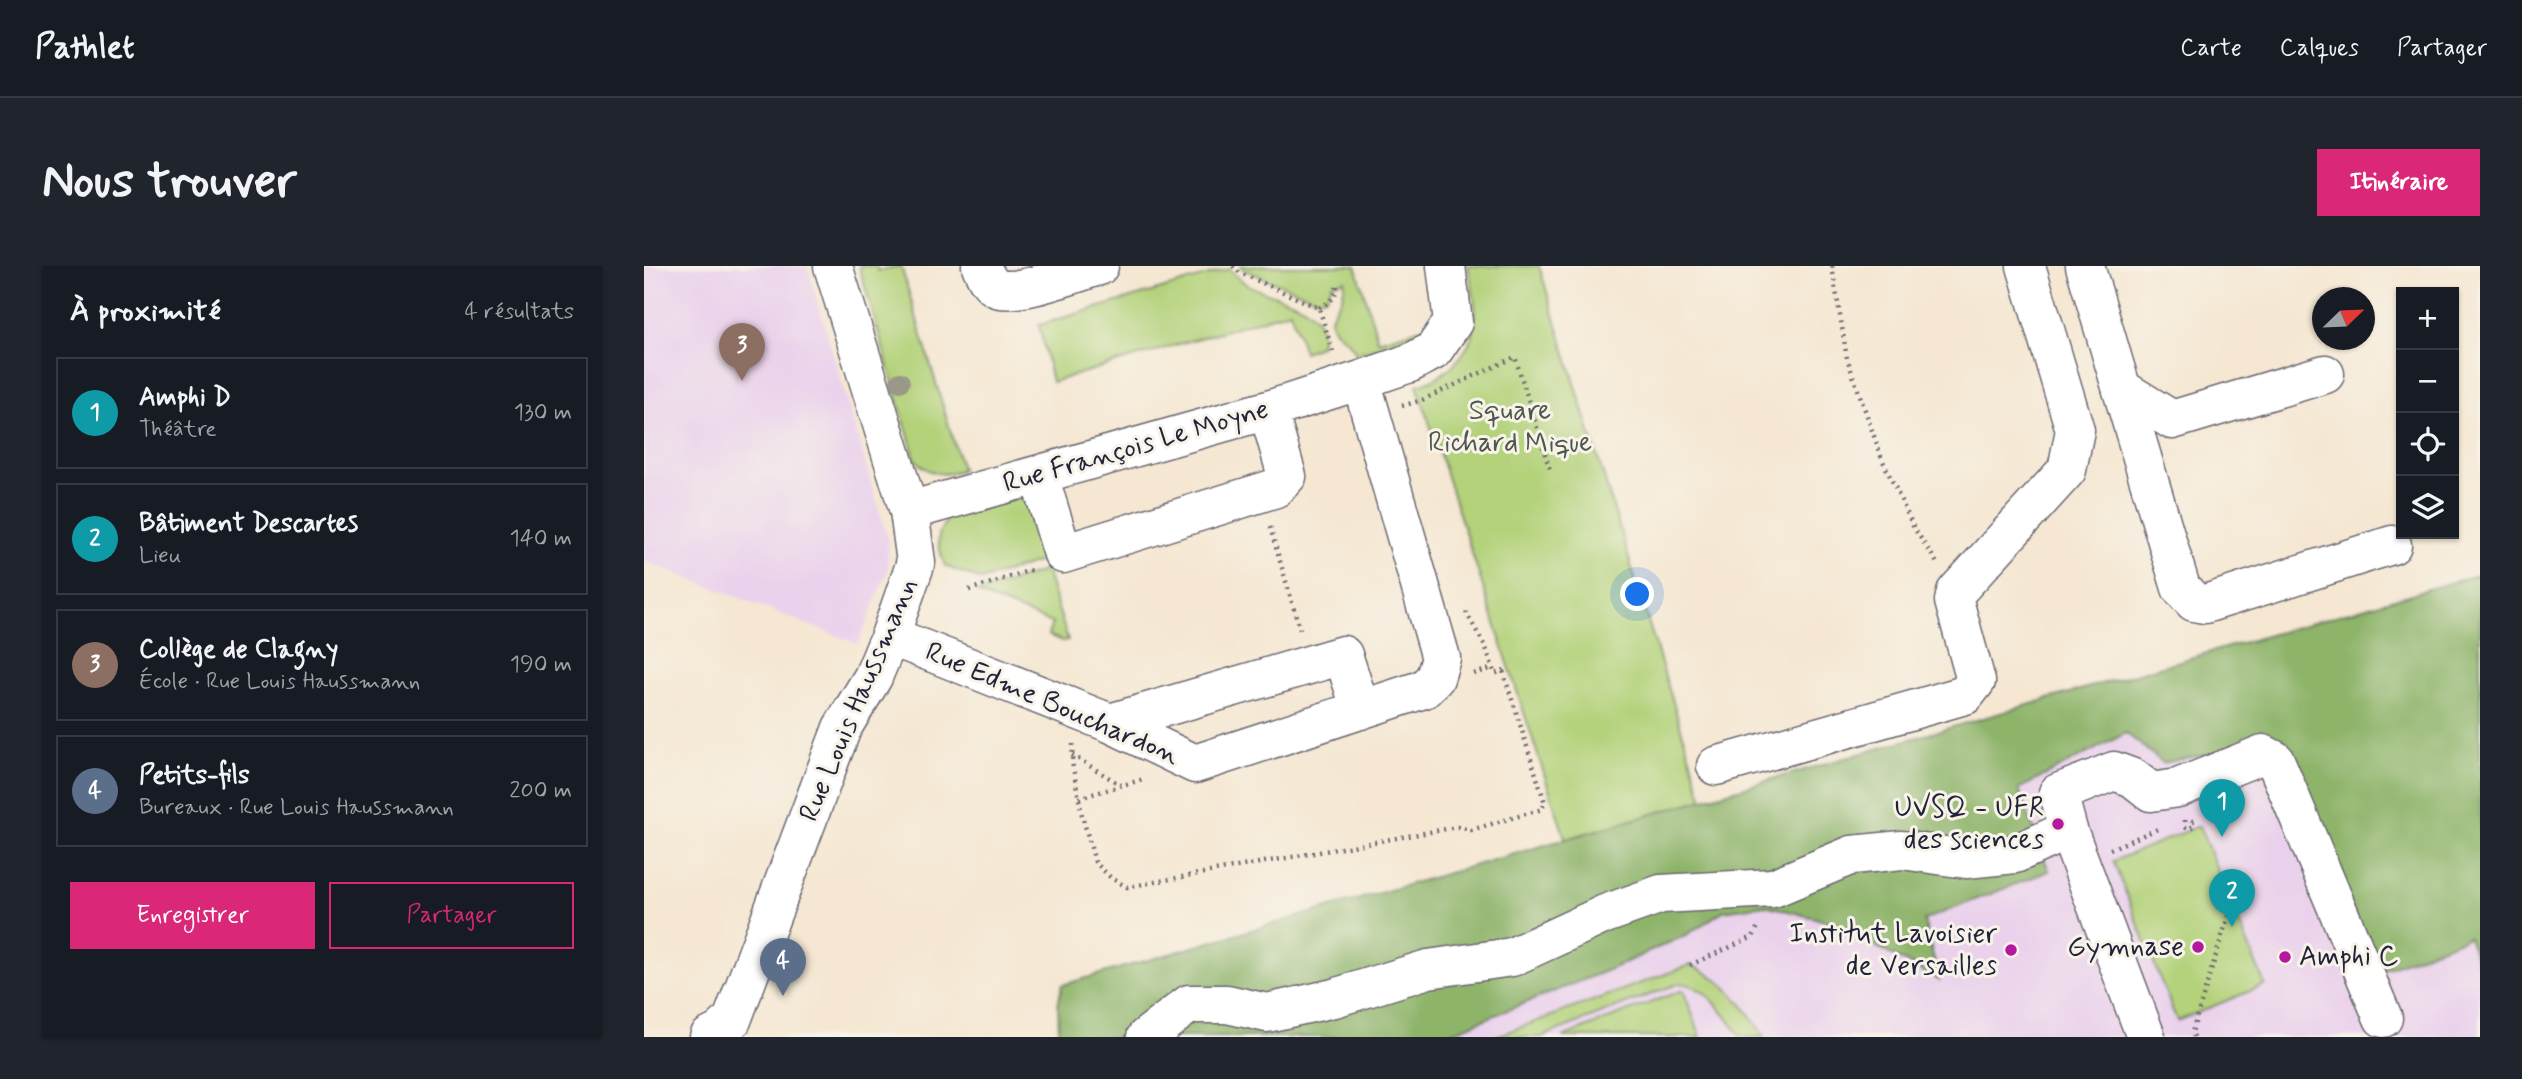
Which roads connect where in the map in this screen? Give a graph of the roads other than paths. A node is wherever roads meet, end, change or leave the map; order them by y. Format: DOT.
graph roads {
  1 [pos="834,266"];
  2 [pos="981,266"];
  3 [pos="1099,266"];
  4 [pos="1446,266"];
  5 [pos="2026,266"];
  6 [pos="2085,266"];
  7 [pos="1384,372"];
  8 [pos="2325,374"];
  9 [pos="2122,389"];
  10 [pos="1268,410"];
  11 [pos="1038,476"];
  12 [pos="909,511"];
  13 [pos="2392,545"];
  14 [pos="890,636"];
  15 [pos="1361,710"];
  16 [pos="1110,723"];
  17 [pos="1716,766"];
  18 [pos="2068,830"];
  19 [pos="2383,1018"];
  20 [pos="716,1035"];
  21 [pos="1146,1037"];
  22 [pos="2146,1037"];
  1 -- 12 [label="street, Rue Louis Haussmann"];
  2 -- 3 [label="street"];
  4 -- 7 [label="street, Rue François Le Moyne"];
  5 -- 17 [label="street"];
  6 -- 9 [label="street"];
  7 -- 10 [label="street, Rue François Le Moyne"];
  7 -- 15 [label="street, Rue Edme Bouchardon"];
  8 -- 9 [label="street"];
  9 -- 13 [label="street"];
  10 -- 11 [label="street, Rue François Le Moyne"];
  10 -- 11 [label="street"];
  11 -- 12 [label="street, Rue François Le Moyne"];
  12 -- 14 [label="street, Rue Louis Haussmann"];
  14 -- 16 [label="street, Rue Edme Bouchardon"];
  14 -- 20 [label="street, Rue Louis Haussmann"];
  15 -- 16 [label="street, Rue Edme Bouchardon"];
  15 -- 16 [label="street"];
  18 -- 19 [label="street"];
  18 -- 21 [label="street"];
  18 -- 22 [label="street"];
}
